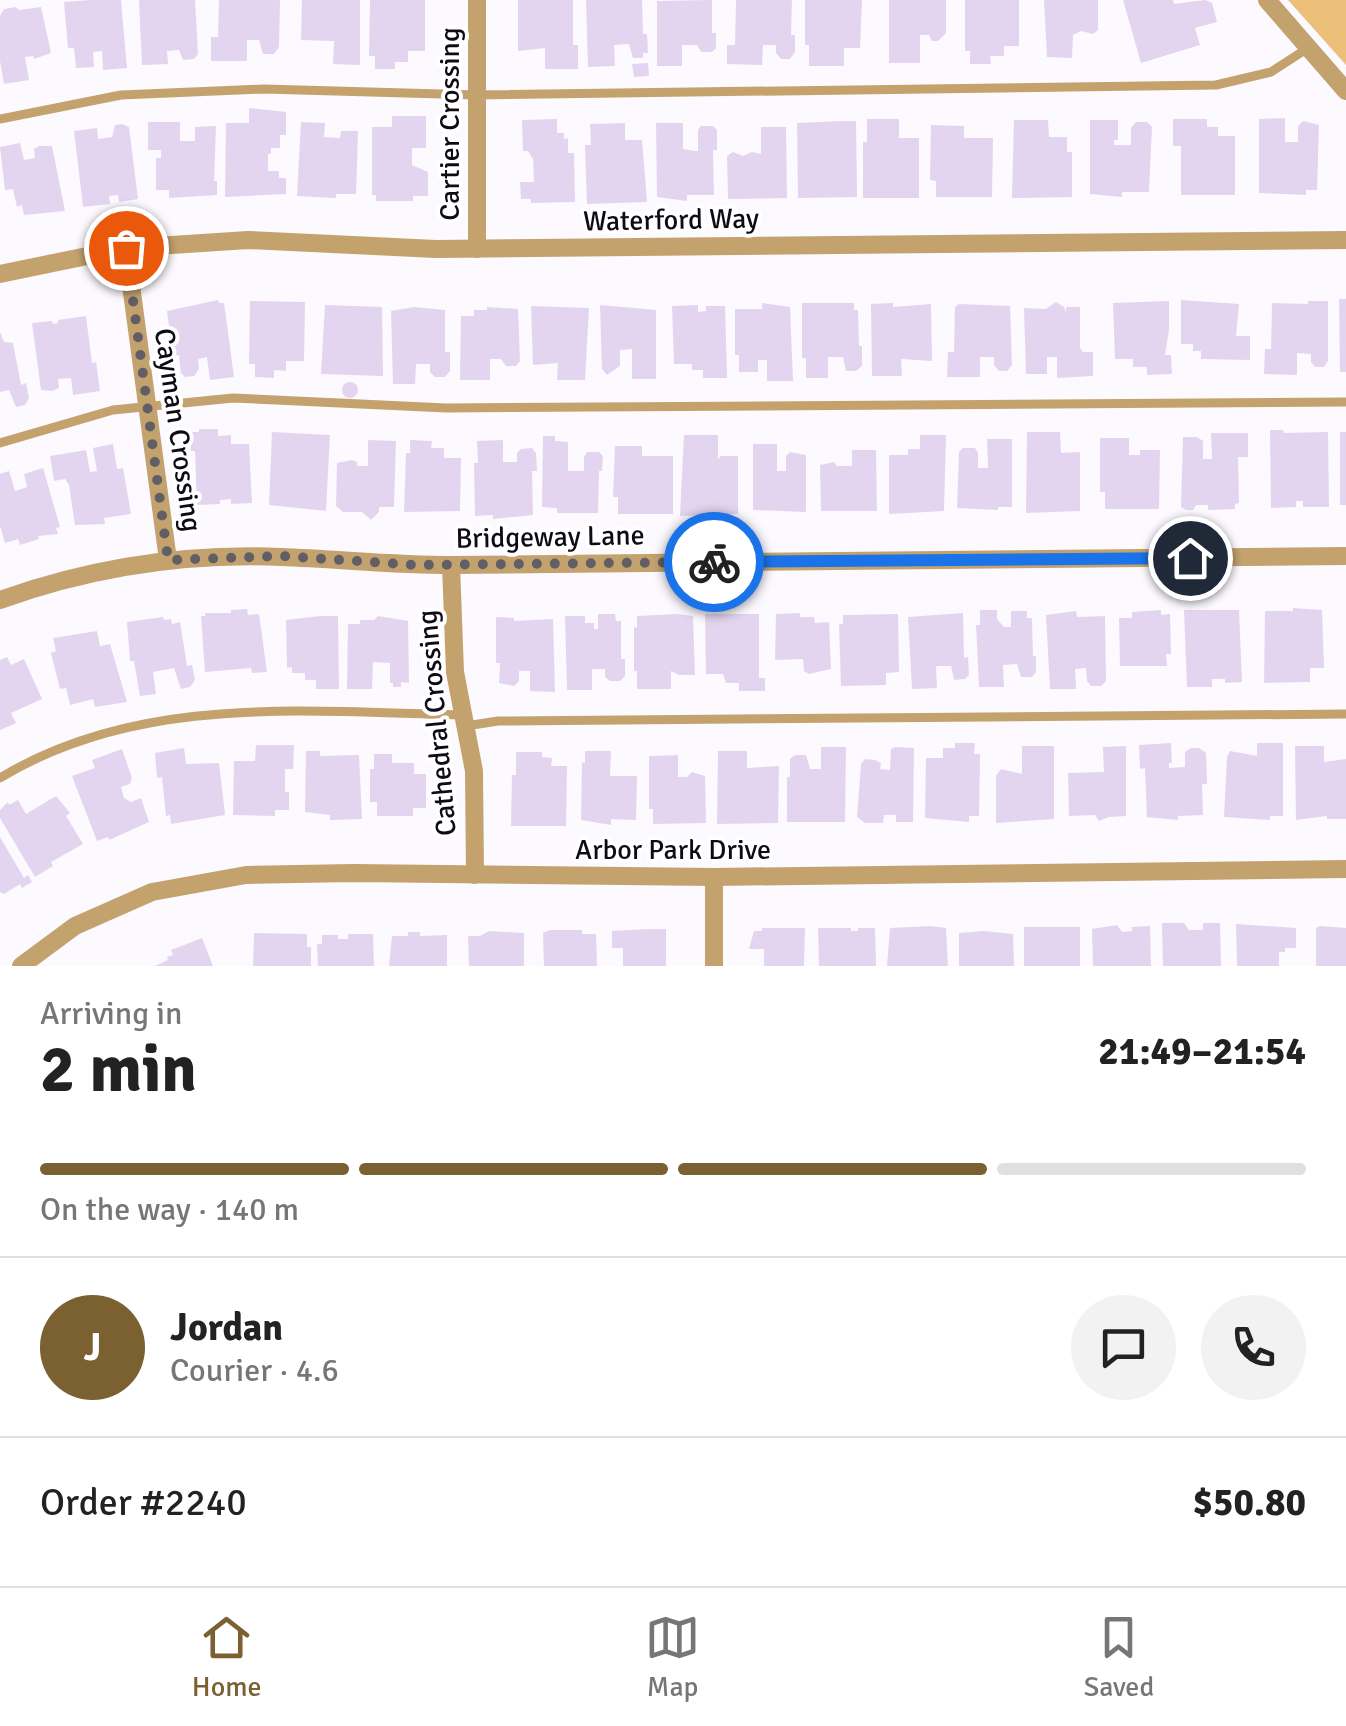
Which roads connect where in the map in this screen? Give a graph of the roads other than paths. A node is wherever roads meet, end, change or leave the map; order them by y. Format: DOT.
graph roads {
  1 [pos="476,0"];
  2 [pos="1267,0"];
  3 [pos="1308,48"];
  4 [pos="1346,92"];
  5 [pos="476,95"];
  6 [pos="0,119"];
  7 [pos="1346,240"];
  8 [pos="126,248"];
  9 [pos="477,249"];
  10 [pos="0,274"];
  11 [pos="1346,402"];
  12 [pos="148,406"];
  13 [pos="0,443"];
  14 [pos="1346,556"];
  15 [pos="168,560"];
  16 [pos="452,565"];
  17 [pos="0,600"];
  18 [pos="1346,714"];
  19 [pos="465,720"];
  20 [pos="0,778"];
  21 [pos="1346,869"];
  22 [pos="475,876"];
  23 [pos="714,877"];
  24 [pos="21,966"];
  25 [pos="714,966"];
  1 -- 5 [label="street, Cartier Crossing"];
  2 -- 3 [label="street"];
  3 -- 4 [label="street"];
  3 -- 5 [label="lane"];
  5 -- 6 [label="lane"];
  5 -- 9 [label="street, Cartier Crossing"];
  7 -- 9 [label="street, Waterford Way"];
  8 -- 9 [label="street, Waterford Way"];
  8 -- 10 [label="street, Waterford Way"];
  8 -- 12 [label="street, Cayman Crossing"];
  11 -- 12 [label="lane"];
  12 -- 13 [label="lane"];
  12 -- 15 [label="street, Cayman Crossing"];
  14 -- 16 [label="street, Bridgeway Lane"];
  15 -- 16 [label="street, Bridgeway Lane"];
  15 -- 17 [label="street, Bridgeway Lane"];
  16 -- 19 [label="street, Cathedral Crossing"];
  18 -- 19 [label="lane"];
  19 -- 20 [label="lane"];
  19 -- 22 [label="street, Cathedral Crossing"];
  21 -- 23 [label="street, Arbor Park Drive"];
  22 -- 23 [label="street, Arbor Park Drive"];
  22 -- 24 [label="street, Arbor Park Drive"];
  23 -- 25 [label="street"];
}
